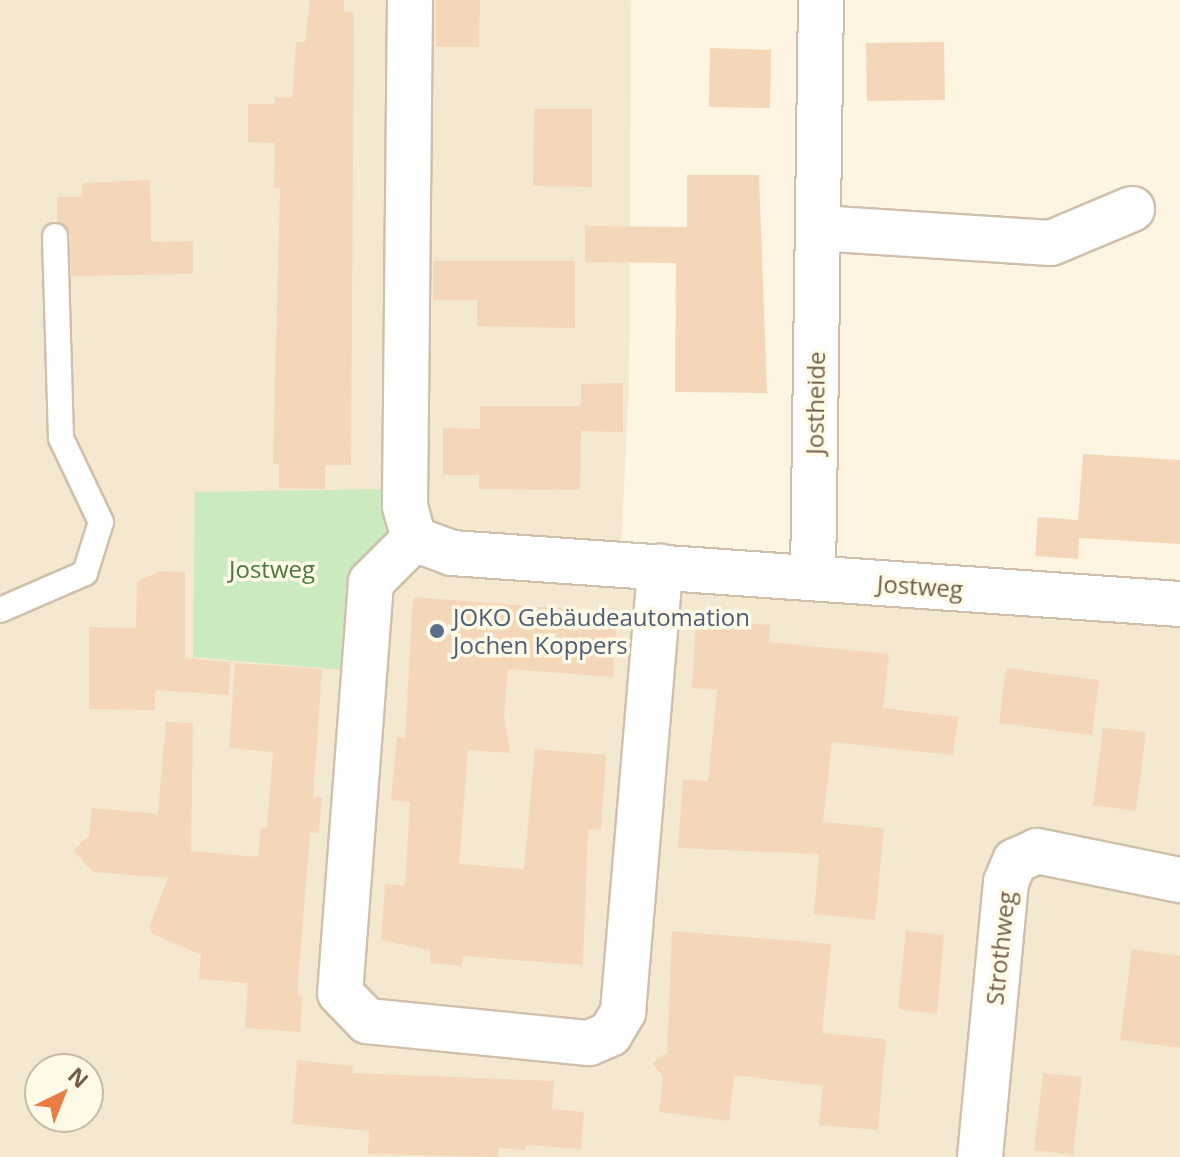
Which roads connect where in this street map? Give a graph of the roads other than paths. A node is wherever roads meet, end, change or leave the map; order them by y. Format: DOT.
graph roads {
  1 [pos="410,0"];
  2 [pos="821,0"];
  3 [pos="1132,209"];
  4 [pos="818,228"];
  5 [pos="55,236"];
  6 [pos="414,539"];
  7 [pos="660,567"];
  8 [pos="813,578"];
  9 [pos="1180,604"];
  10 [pos="0,610"];
  11 [pos="1180,880"];
  12 [pos="980,1157"];
  1 -- 6 [label="street"];
  2 -- 4 [label="street, Jostheide"];
  3 -- 4 [label="street"];
  4 -- 8 [label="street, Jostheide"];
  5 -- 10 [label="lane"];
  6 -- 7 [label="street, Jostweg"];
  6 -- 7 [label="street"];
  7 -- 8 [label="street, Jostweg"];
  8 -- 9 [label="street, Jostweg"];
  11 -- 12 [label="street, Strothweg"];
}
